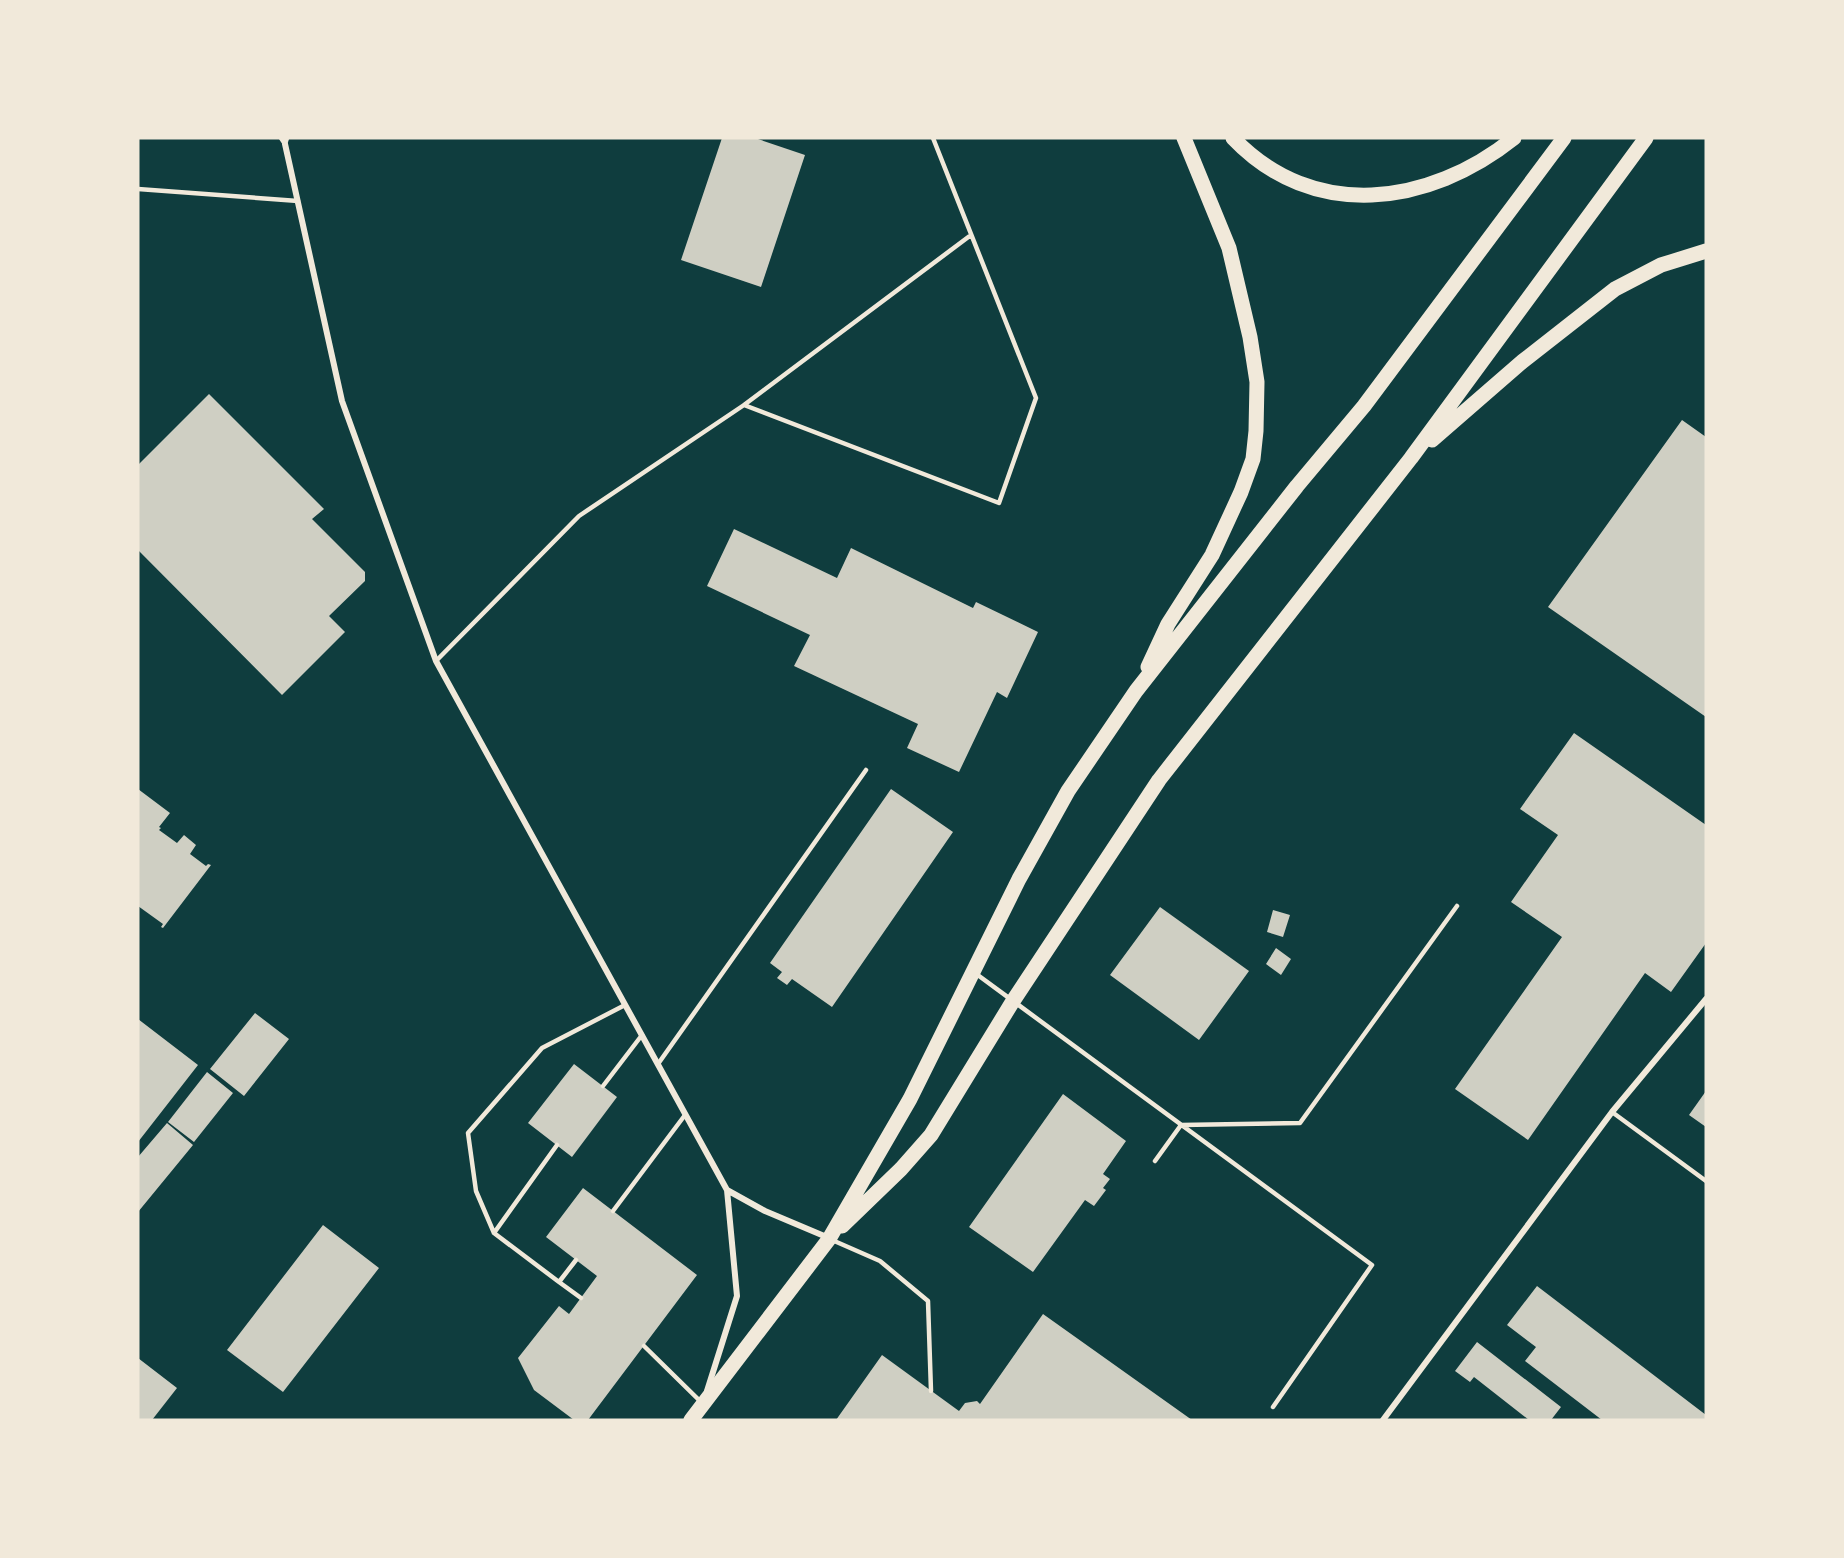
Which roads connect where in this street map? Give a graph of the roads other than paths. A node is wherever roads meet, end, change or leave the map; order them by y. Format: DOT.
graph roads {
  1 [pos="281,138"];
  2 [pos="933,138"];
  3 [pos="1184,138"];
  4 [pos="1233,138"];
  5 [pos="1514,138"];
  6 [pos="1564,138"];
  7 [pos="1646,138"];
  8 [pos="286,141"];
  9 [pos="138,189"];
  10 [pos="298,201"];
  11 [pos="972,235"];
  12 [pos="1706,251"];
  13 [pos="744,405"];
  14 [pos="1411,458"];
  15 [pos="436,661"];
  16 [pos="1136,691"];
  17 [pos="866,770"];
  18 [pos="1457,906"];
  19 [pos="973,972"];
  20 [pos="1706,999"];
  21 [pos="1013,1001"];
  22 [pos="625,1005"];
  23 [pos="642,1035"];
  24 [pos="657,1064"];
  25 [pos="603,1086"];
  26 [pos="1612,1112"];
  27 [pos="686,1115"];
  28 [pos="1181,1125"];
  29 [pos="557,1145"];
  30 [pos="1155,1161"];
  31 [pos="1706,1181"];
  32 [pos="727,1190"];
  33 [pos="613,1211"];
  34 [pos="494,1233"];
  35 [pos="829,1239"];
  36 [pos="576,1260"];
  37 [pos="559,1282"];
  38 [pos="580,1298"];
  39 [pos="644,1346"];
  40 [pos="931,1390"];
  41 [pos="703,1404"];
  42 [pos="1273,1407"];
  43 [pos="691,1420"];
  44 [pos="1383,1420"];
  1 -- 8 [label="lane"];
  2 -- 11 [label="lane"];
  3 -- 16 [label="main road"];
  4 -- 5 [label="main road"];
  6 -- 16 [label="main road"];
  7 -- 14 [label="main road"];
  8 -- 10 [label="street"];
  9 -- 10 [label="lane"];
  10 -- 15 [label="street"];
  11 -- 13 [label="lane"];
  11 -- 13 [label="lane"];
  12 -- 14 [label="main road"];
  13 -- 15 [label="lane"];
  14 -- 21 [label="main road"];
  15 -- 22 [label="street"];
  16 -- 19 [label="main road"];
  17 -- 24 [label="lane"];
  18 -- 28 [label="lane"];
  19 -- 21 [label="lane"];
  19 -- 35 [label="main road"];
  20 -- 26 [label="street"];
  21 -- 28 [label="lane"];
  21 -- 35 [label="main road"];
  22 -- 23 [label="street"];
  22 -- 34 [label="lane"];
  23 -- 24 [label="street"];
  23 -- 25 [label="lane"];
  24 -- 27 [label="street"];
  26 -- 31 [label="lane"];
  26 -- 44 [label="street"];
  27 -- 32 [label="street"];
  27 -- 33 [label="lane"];
  28 -- 30 [label="lane"];
  28 -- 42 [label="lane"];
  29 -- 34 [label="lane"];
  32 -- 35 [label="street"];
  32 -- 41 [label="street"];
  34 -- 37 [label="lane"];
  35 -- 40 [label="lane"];
  35 -- 41 [label="main road"];
  36 -- 37 [label="lane"];
  37 -- 38 [label="lane"];
  39 -- 41 [label="lane"];
  41 -- 43 [label="main road"];
}
